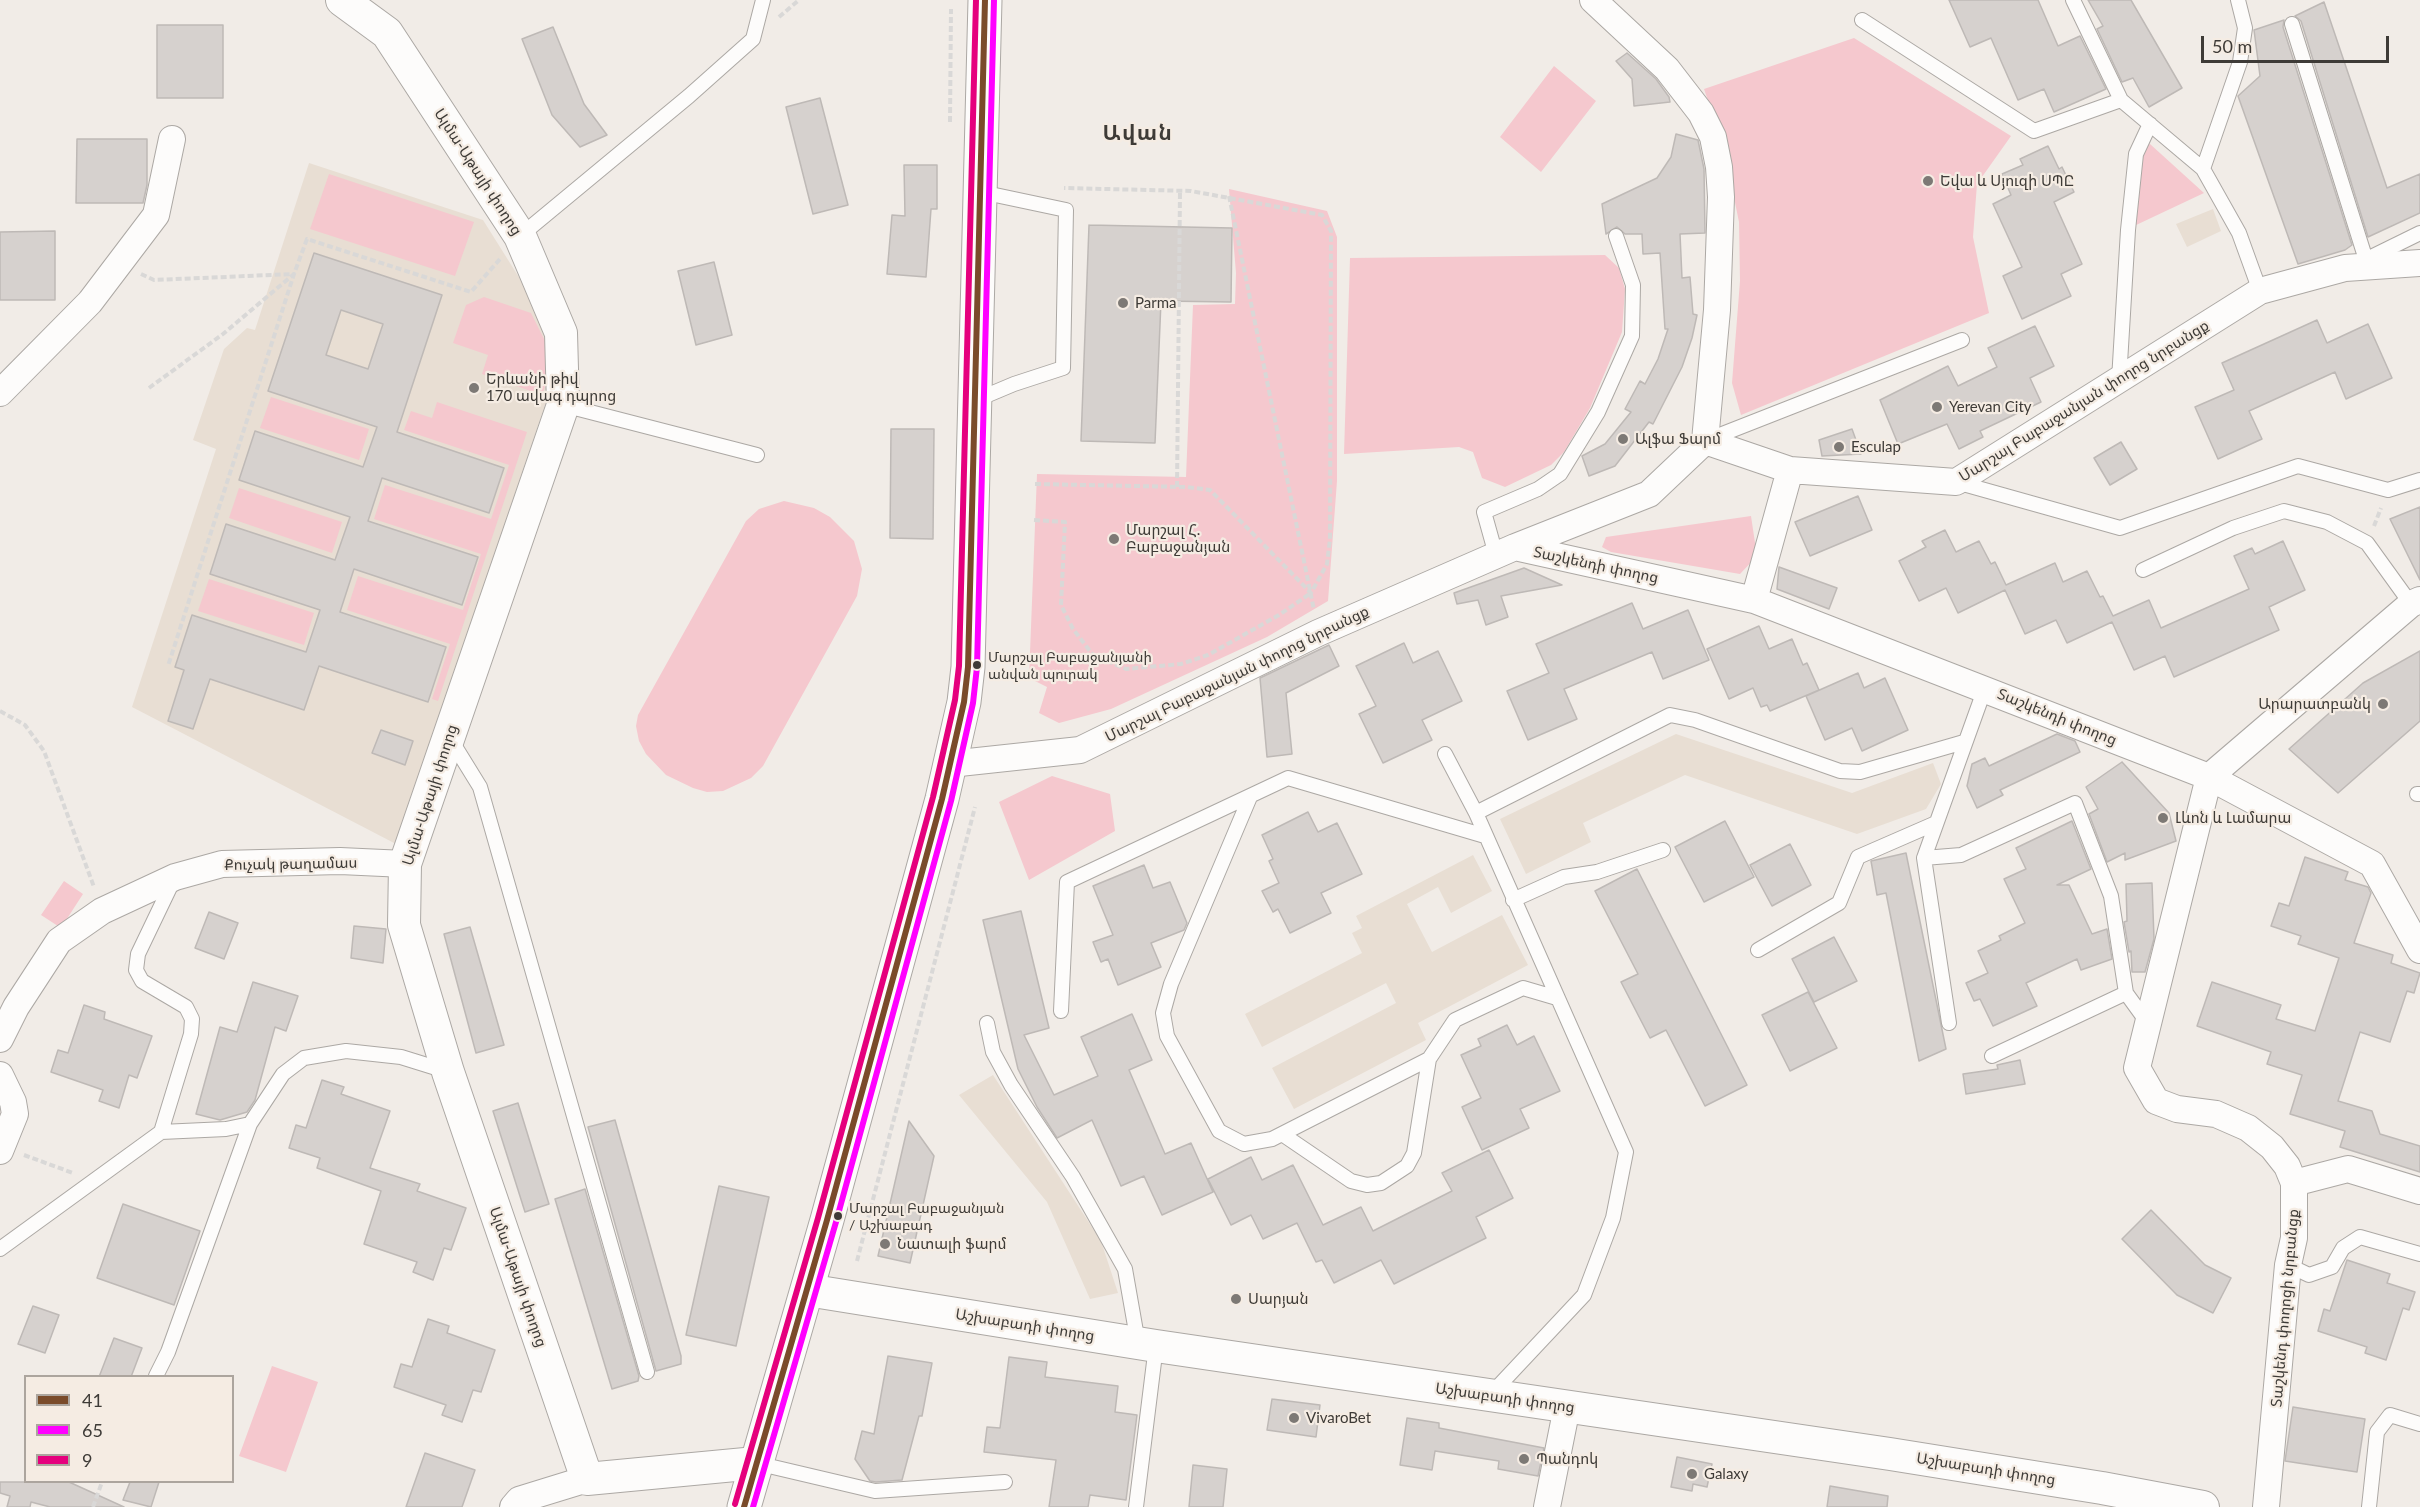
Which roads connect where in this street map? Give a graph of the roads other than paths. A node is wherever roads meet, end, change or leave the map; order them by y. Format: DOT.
graph roads {
  1 [pos="342,0"];
  2 [pos="763,0"];
  3 [pos="985,0"];
  4 [pos="1593,0"];
  5 [pos="2073,0"];
  6 [pos="2238,0"];
  7 [pos="1862,20"];
  8 [pos="2292,24"];
  9 [pos="2121,100"];
  10 [pos="2151,124"];
  11 [pos="172,139"];
  12 [pos="2203,169"];
  13 [pos="981,192"];
  14 [pos="2420,233"];
  15 [pos="520,236"];
  16 [pos="1617,236"];
  17 [pos="2420,263"];
  18 [pos="2355,264"];
  19 [pos="2260,291"];
  20 [pos="1962,340"];
  21 [pos="2119,380"];
  22 [pos="0,393"];
  23 [pos="974,400"];
  24 [pos="563,405"];
  25 [pos="1705,441"];
  26 [pos="757,455"];
  27 [pos="1790,470"];
  28 [pos="2420,480"];
  29 [pos="1956,482"];
  30 [pos="1505,551"];
  31 [pos="2143,570"];
  32 [pos="1754,600"];
  33 [pos="2415,602"];
  34 [pos="1985,688"];
  35 [pos="448,735"];
  36 [pos="1964,742"];
  37 [pos="1445,754"];
  38 [pos="950,764"];
  39 [pos="2209,777"];
  40 [pos="1250,797"];
  41 [pos="1476,813"];
  42 [pos="1936,822"];
  43 [pos="1485,836"];
  44 [pos="1663,850"];
  45 [pos="1924,858"];
  46 [pos="405,864"];
  47 [pos="175,878"];
  48 [pos="1513,900"];
  49 [pos="1758,950"];
  50 [pos="2420,950"];
  51 [pos="2126,993"];
  52 [pos="1557,998"];
  53 [pos="1061,1011"];
  54 [pos="2147,1022"];
  55 [pos="987,1023"];
  56 [pos="1949,1023"];
  57 [pos="0,1039"];
  58 [pos="1992,1056"];
  59 [pos="1429,1059"];
  60 [pos="448,1072"];
  61 [pos="0,1075"];
  62 [pos="250,1124"];
  63 [pos="161,1132"];
  64 [pos="1282,1134"];
  65 [pos="1,1149"];
  66 [pos="2294,1183"];
  67 [pos="2420,1191"];
  68 [pos="0,1249"];
  69 [pos="2420,1254"];
  70 [pos="2288,1264"];
  71 [pos="807,1290"];
  72 [pos="1147,1345"];
  73 [pos="647,1372"];
  74 [pos="157,1375"];
  75 [pos="1489,1396"];
  76 [pos="1567,1407"];
  77 [pos="2420,1424"];
  78 [pos="756,1463"];
  79 [pos="587,1479"];
  80 [pos="1005,1482"];
  81 [pos="2101,1497"];
  82 [pos="513,1507"];
  83 [pos="744,1507"];
  84 [pos="1136,1507"];
  85 [pos="1547,1507"];
  86 [pos="2203,1507"];
  87 [pos="2266,1507"];
  88 [pos="2369,1507"];
  1 -- 15 [label="street, Ալմա-Աթայի փողոց"];
  2 -- 15 [label="lane"];
  3 -- 13 [label="main road"];
  4 -- 25 [label="street"];
  5 -- 9 [label="lane"];
  6 -- 12 [label="lane"];
  7 -- 9 [label="lane"];
  8 -- 18 [label="lane"];
  9 -- 10 [label="lane"];
  10 -- 12 [label="lane"];
  10 -- 21 [label="lane"];
  11 -- 22 [label="street"];
  12 -- 19 [label="lane"];
  13 -- 23 [label="main road"];
  13 -- 23 [label="lane"];
  14 -- 18 [label="lane"];
  15 -- 24 [label="street, Ալմա-Աթայի փողոց"];
  16 -- 30 [label="lane"];
  17 -- 18 [label="street, Մարշալ Բաբաջանյան փողոց նրբանցք"];
  18 -- 19 [label="street, Մարշալ Բաբաջանյան փողոց նրբանցք"];
  19 -- 21 [label="street, Մարշալ Բաբաջանյան փողոց նրբանցք"];
  20 -- 25 [label="lane"];
  21 -- 29 [label="street, Մարշալ Բաբաջանյան փողոց նրբանցք"];
  23 -- 38 [label="main road"];
  24 -- 26 [label="lane"];
  24 -- 35 [label="street, Ալմա-Աթայի փողոց"];
  25 -- 27 [label="street, Մարշալ Բաբաջանյան փողոց նրբանցք"];
  25 -- 30 [label="street, Տաշկենդի փողոց"];
  27 -- 29 [label="street, Մարշալ Բաբաջանյան փողոց նրբանցք"];
  27 -- 32 [label="street"];
  28 -- 29 [label="lane"];
  30 -- 32 [label="street, Տաշկենդի փողոց"];
  30 -- 38 [label="street, Մարշալ Բաբաջանյան փողոց նրբանցք"];
  31 -- 33 [label="lane"];
  32 -- 34 [label="street, Տաշկենդի փողոց"];
  33 -- 39 [label="street"];
  34 -- 36 [label="lane"];
  34 -- 39 [label="street, Տաշկենդի փողոց"];
  35 -- 46 [label="street, Ալմա-Աթայի փողոց"];
  35 -- 73 [label="lane"];
  36 -- 41 [label="lane"];
  36 -- 42 [label="lane"];
  37 -- 41 [label="lane"];
  38 -- 71 [label="main road"];
  39 -- 50 [label="street, Տաշկենդի փողոց"];
  39 -- 54 [label="street, Տաշկենդ փողոցի նրբանցք"];
  40 -- 43 [label="lane"];
  40 -- 53 [label="lane"];
  40 -- 64 [label="lane"];
  41 -- 43 [label="lane"];
  42 -- 45 [label="lane"];
  42 -- 49 [label="lane"];
  43 -- 48 [label="lane"];
  44 -- 48 [label="lane"];
  45 -- 51 [label="lane"];
  45 -- 56 [label="lane"];
  46 -- 47 [label="street, Քուչակ թաղամաս"];
  46 -- 60 [label="street, Ալմա-Աթայի փողոց"];
  47 -- 57 [label="street, Քուչակ թաղամաս"];
  47 -- 63 [label="lane"];
  48 -- 52 [label="lane"];
  51 -- 54 [label="lane"];
  51 -- 58 [label="lane"];
  52 -- 59 [label="lane"];
  52 -- 75 [label="lane"];
  54 -- 66 [label="street, Տաշկենդ փողոցի նրբանցք"];
  55 -- 72 [label="lane"];
  59 -- 64 [label="lane"];
  59 -- 64 [label="lane"];
  60 -- 62 [label="lane"];
  60 -- 79 [label="street, Ալմա-Աթայի փողոց"];
  61 -- 65 [label="street"];
  62 -- 63 [label="lane"];
  62 -- 74 [label="lane"];
  63 -- 68 [label="lane"];
  66 -- 67 [label="street"];
  66 -- 70 [label="street, Տաշկենդ փողոցի նրբանցք"];
  69 -- 70 [label="lane"];
  70 -- 87 [label="street, Տաշկենդ փողոցի նրբանցք"];
  71 -- 72 [label="street, Աշխաբադի փողոց"];
  71 -- 78 [label="main road"];
  72 -- 75 [label="street, Աշխաբադի փողոց"];
  72 -- 84 [label="lane"];
  75 -- 76 [label="street, Աշխաբադի փողոց"];
  76 -- 81 [label="street, Աշխաբադի փողոց"];
  76 -- 85 [label="street"];
  77 -- 88 [label="lane"];
  78 -- 79 [label="street"];
  78 -- 80 [label="lane"];
  78 -- 83 [label="main road"];
  79 -- 82 [label="street"];
  81 -- 86 [label="street, Աշխաբադի փողոց"];
}
